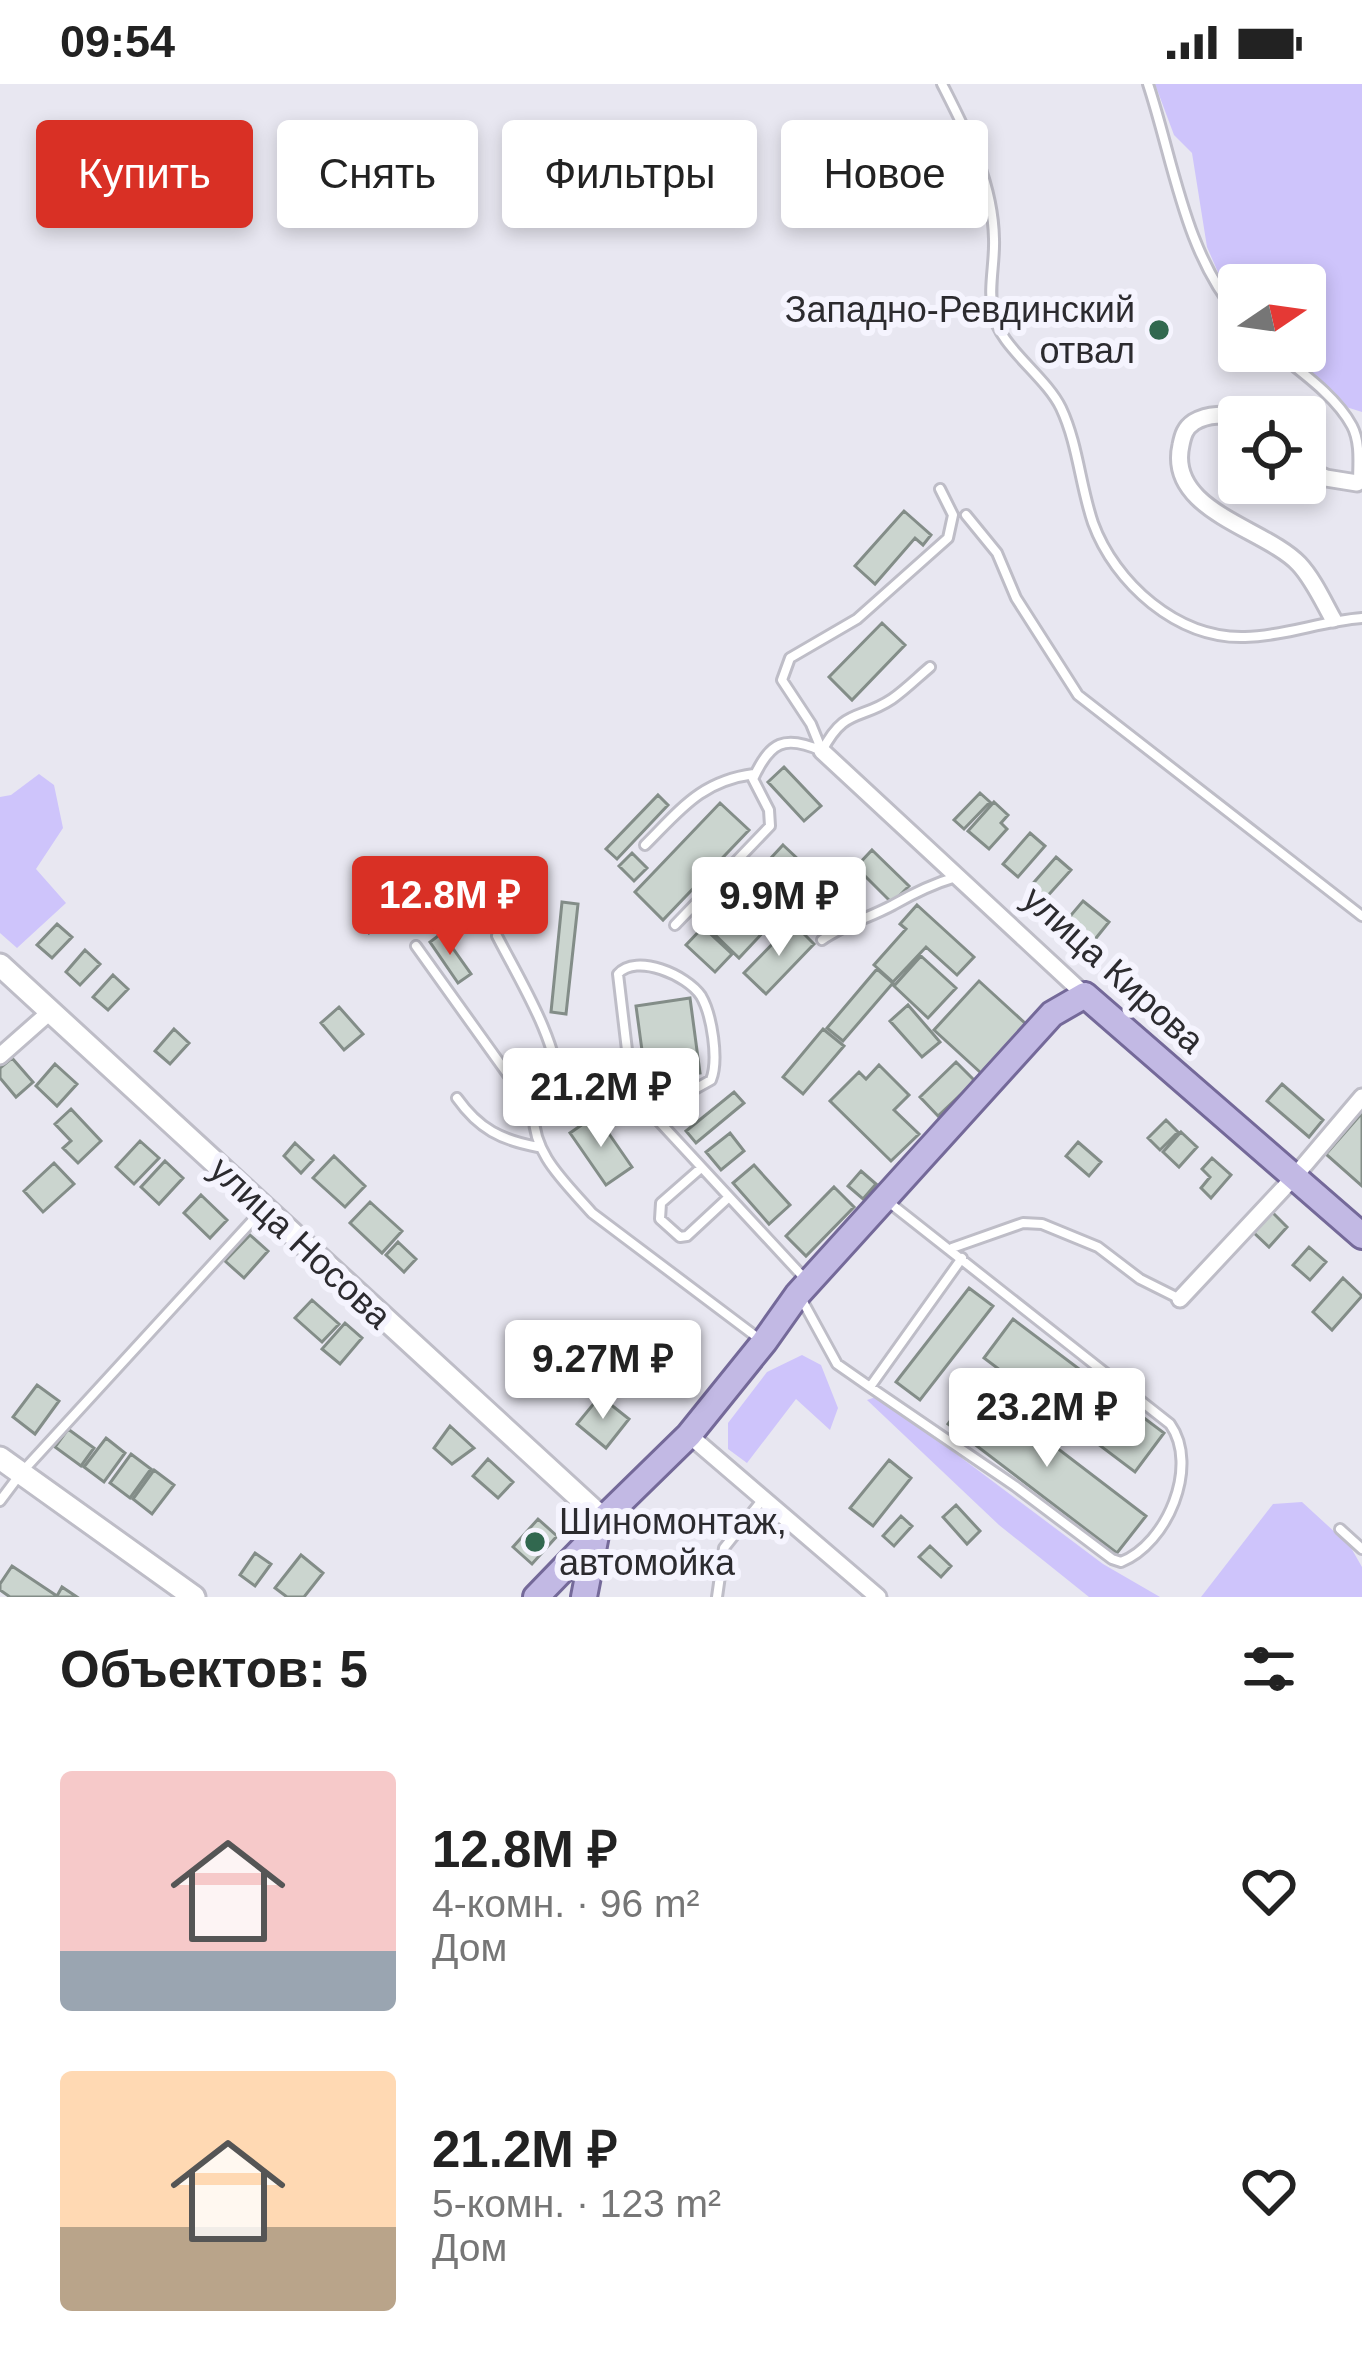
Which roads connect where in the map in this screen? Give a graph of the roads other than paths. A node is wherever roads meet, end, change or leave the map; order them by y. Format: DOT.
graph roads {
  1 [pos="941,84"];
  2 [pos="1148,84"];
  3 [pos="1218,290"];
  4 [pos="1301,372"];
  5 [pos="1218,415"];
  6 [pos="1326,478"];
  7 [pos="1359,483"];
  8 [pos="940,489"];
  9 [pos="966,515"];
  10 [pos="1362,618"];
  11 [pos="1333,619"];
  12 [pos="930,667"];
  13 [pos="822,751"];
  14 [pos="754,774"];
  15 [pos="645,845"];
  16 [pos="958,877"];
  17 [pos="1362,916"];
  18 [pos="675,925"];
  19 [pos="497,936"];
  20 [pos="822,940"];
  21 [pos="416,946"];
  22 [pos="0,965"];
  23 [pos="1085,995"];
  24 [pos="51,1011"];
  25 [pos="0,1056"];
  26 [pos="1362,1096"];
  27 [pos="457,1098"];
  28 [pos="534,1111"];
  29 [pos="652,1113"];
  30 [pos="538,1147"];
  31 [pos="701,1168"];
  32 [pos="1295,1176"];
  33 [pos="729,1197"];
  34 [pos="882,1197"];
  35 [pos="263,1208"];
  36 [pos="1362,1237"];
  37 [pos="951,1249"];
  38 [pos="962,1258"];
  39 [pos="803,1288"];
  40 [pos="1180,1299"];
  41 [pos="764,1342"];
  42 [pos="870,1387"];
  43 [pos="688,1435"];
  44 [pos="0,1459"];
  45 [pos="21,1473"];
  46 [pos="764,1497"];
  47 [pos="0,1502"];
  48 [pos="599,1527"];
  49 [pos="1340,1529"];
  50 [pos="1362,1549"];
  51 [pos="193,1597"];
  52 [pos="536,1597"];
  53 [pos="584,1597"];
  54 [pos="717,1597"];
  55 [pos="878,1597"];
  1 -- 11 [label="lane"];
  2 -- 3 [label="lane"];
  4 -- 7 [label="lane"];
  5 -- 11 [label="street"];
  6 -- 7 [label="street"];
  8 -- 13 [label="lane"];
  9 -- 17 [label="lane"];
  10 -- 11 [label="lane"];
  12 -- 13 [label="lane"];
  13 -- 14 [label="lane"];
  13 -- 16 [label="street, улица Кирова"];
  14 -- 15 [label="lane"];
  14 -- 18 [label="lane"];
  16 -- 20 [label="lane"];
  16 -- 23 [label="street, улица Кирова"];
  19 -- 28 [label="lane"];
  21 -- 28 [label="lane"];
  22 -- 24 [label="street, улица Носова"];
  23 -- 32 [label="main road, улица Кирова"];
  23 -- 34 [label="main road"];
  24 -- 25 [label="street"];
  24 -- 35 [label="street, улица Носова"];
  26 -- 32 [label="street"];
  27 -- 30 [label="lane"];
  28 -- 30 [label="lane"];
  29 -- 29 [label="lane"];
  29 -- 31 [label="lane"];
  30 -- 41 [label="lane"];
  31 -- 33 [label="lane"];
  31 -- 33 [label="lane"];
  32 -- 36 [label="main road, улица Кирова"];
  32 -- 40 [label="street"];
  33 -- 39 [label="lane"];
  34 -- 37 [label="lane"];
  34 -- 39 [label="main road"];
  35 -- 45 [label="lane"];
  35 -- 48 [label="street, улица Носова"];
  37 -- 38 [label="lane"];
  37 -- 40 [label="lane"];
  38 -- 42 [label="lane"];
  38 -- 42 [label="lane"];
  39 -- 41 [label="main road"];
  39 -- 42 [label="lane"];
  41 -- 43 [label="main road"];
  43 -- 46 [label="street"];
  43 -- 48 [label="main road"];
  44 -- 45 [label="street"];
  45 -- 47 [label="lane"];
  45 -- 51 [label="street"];
  46 -- 54 [label="lane"];
  46 -- 55 [label="street"];
  48 -- 52 [label="main road"];
  48 -- 53 [label="main road"];
  49 -- 50 [label="lane"];
}
